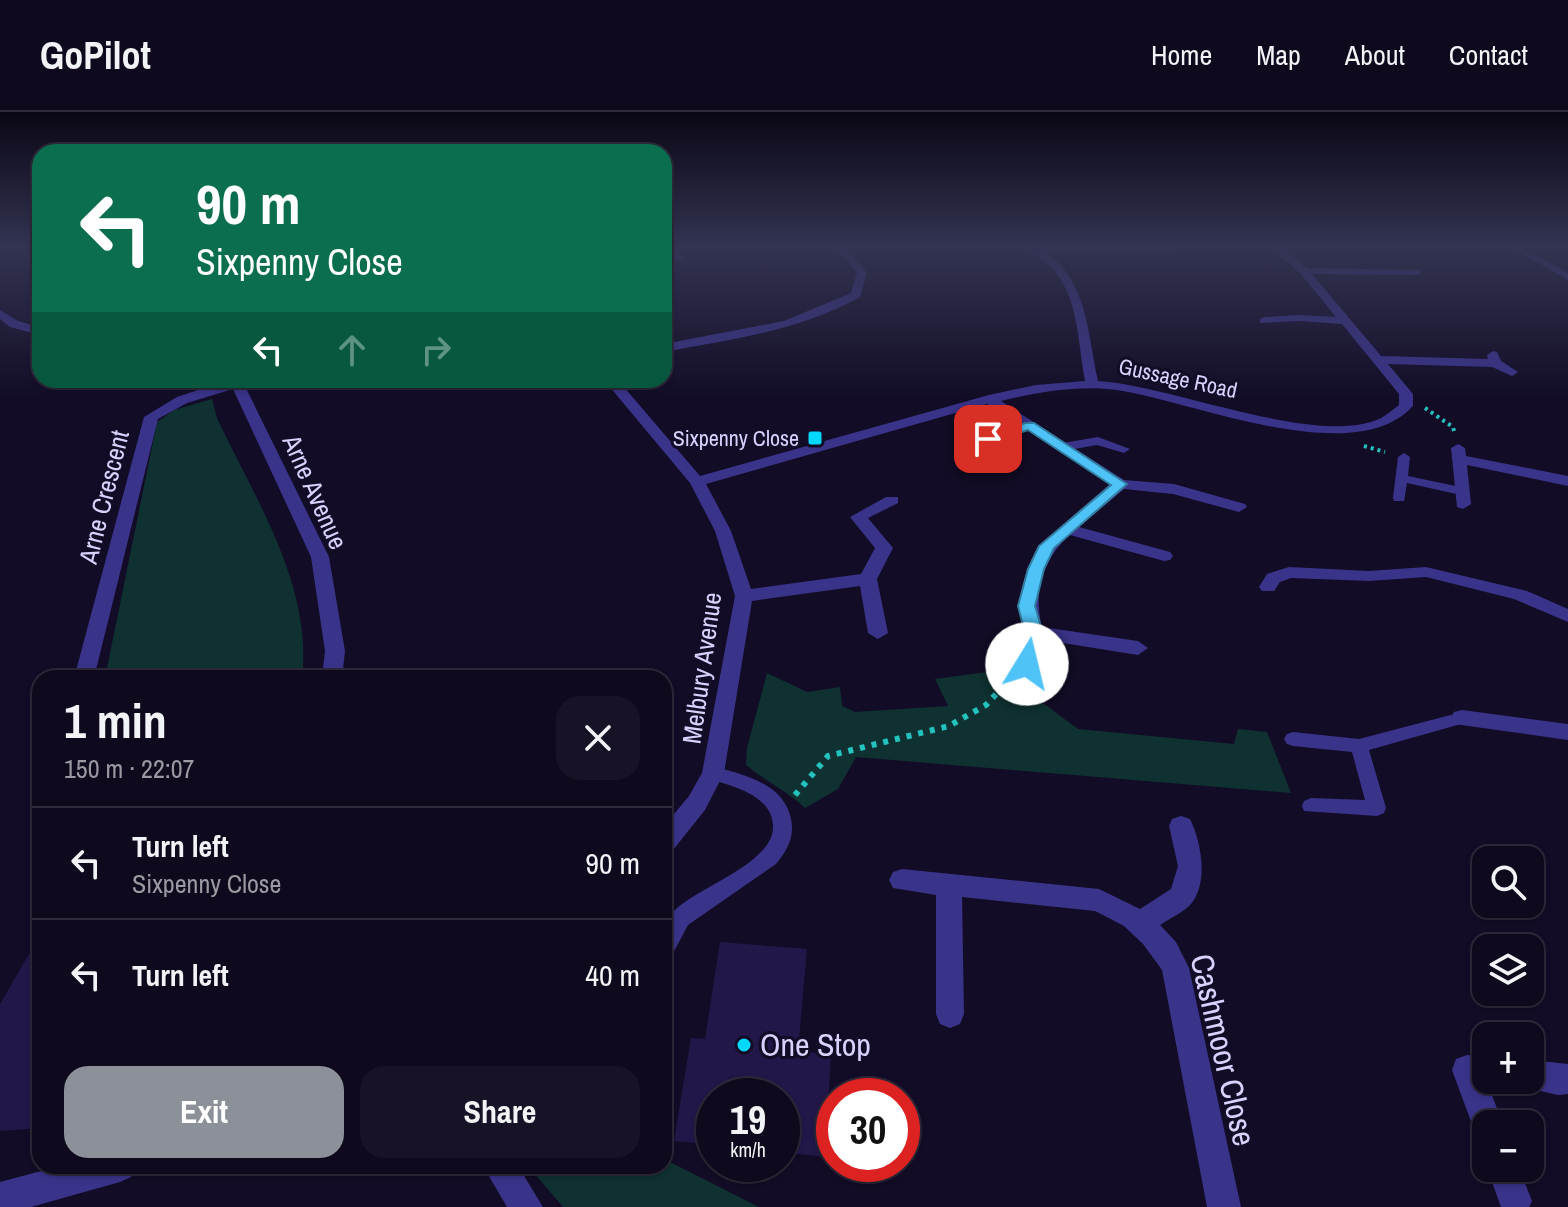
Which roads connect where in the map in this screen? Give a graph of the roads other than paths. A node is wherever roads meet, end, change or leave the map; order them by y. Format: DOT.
graph roads {
  1 [pos="853,297"];
  2 [pos="1075,297"];
  3 [pos="1325,297"];
  4 [pos="0,313"];
  5 [pos="1264,321"];
  6 [pos="1344,321"];
  7 [pos="32,329"];
  8 [pos="672,346"];
  9 [pos="1380,360"];
  10 [pos="1512,372"];
  11 [pos="1092,385"];
  12 [pos="217,388"];
  13 [pos="238,388"];
  14 [pos="618,388"];
  15 [pos="989,399"];
  16 [pos="1029,426"];
  17 [pos="967,445"];
  18 [pos="1063,447"];
  19 [pos="1124,449"];
  20 [pos="1404,457"];
  21 [pos="1401,478"];
  22 [pos="1568,481"];
  23 [pos="697,482"];
  24 [pos="1120,484"];
  25 [pos="1461,491"];
  26 [pos="1399,498"];
  27 [pos="892,500"];
  28 [pos="1239,507"];
  29 [pos="1066,529"];
  30 [pos="1164,556"];
  31 [pos="868,579"];
  32 [pos="1268,587"];
  33 [pos="744,596"];
  34 [pos="1568,616"];
  35 [pos="1034,632"];
  36 [pos="878,633"];
  37 [pos="1138,648"];
  38 [pos="1027,664"];
  39 [pos="86,670"];
  40 [pos="333,670"];
  41 [pos="1462,718"];
  42 [pos="1568,732"];
  43 [pos="1293,739"];
  44 [pos="1359,746"];
  45 [pos="713,773"];
  46 [pos="1311,806"];
  47 [pos="1181,826"];
  48 [pos="672,833"];
  49 [pos="902,880"];
  50 [pos="949,884"];
  51 [pos="1139,924"];
  52 [pos="672,934"];
  53 [pos="950,1014"];
  54 [pos="1544,1078"];
  55 [pos="1568,1079"];
  56 [pos="94,1174"];
  57 [pos="504,1174"];
  58 [pos="1508,1182"];
  59 [pos="1515,1201"];
  60 [pos="2,1202"];
  61 [pos="526,1207"];
  62 [pos="1224,1207"];
  1 -- 8 [label="street"];
  2 -- 11 [label="street"];
  3 -- 6 [label="street"];
  4 -- 7 [label="street"];
  5 -- 6 [label="street"];
  6 -- 9 [label="street"];
  9 -- 10 [label="street"];
  9 -- 11 [label="street, Gussage Road"];
  11 -- 15 [label="street, Gussage Road"];
  12 -- 39 [label="street, Arne Crescent"];
  13 -- 40 [label="street, Arne Avenue"];
  14 -- 23 [label="street, Melbury Avenue"];
  15 -- 16 [label="street"];
  15 -- 23 [label="street, Gussage Road"];
  16 -- 17 [label="lane"];
  16 -- 18 [label="street"];
  18 -- 19 [label="lane"];
  18 -- 24 [label="street"];
  20 -- 21 [label="lane"];
  21 -- 25 [label="lane"];
  21 -- 26 [label="lane"];
  22 -- 25 [label="street"];
  23 -- 33 [label="street, Melbury Avenue"];
  24 -- 28 [label="street"];
  24 -- 29 [label="street"];
  27 -- 31 [label="street"];
  29 -- 30 [label="street"];
  29 -- 35 [label="street"];
  31 -- 33 [label="street"];
  31 -- 36 [label="street"];
  32 -- 34 [label="street"];
  33 -- 45 [label="street, Melbury Avenue"];
  35 -- 37 [label="street"];
  35 -- 38 [label="street"];
  41 -- 42 [label="street"];
  41 -- 44 [label="lane"];
  43 -- 44 [label="lane"];
  44 -- 46 [label="lane"];
  45 -- 48 [label="street, Melbury Avenue"];
  45 -- 52 [label="lane"];
  47 -- 51 [label="street"];
  49 -- 50 [label="street, Cashmoor Close"];
  50 -- 51 [label="street, Cashmoor Close"];
  50 -- 53 [label="street"];
  51 -- 62 [label="street, Cashmoor Close"];
  54 -- 55 [label="street"];
  56 -- 60 [label="street"];
  57 -- 61 [label="street"];
  58 -- 59 [label="street"];
}
